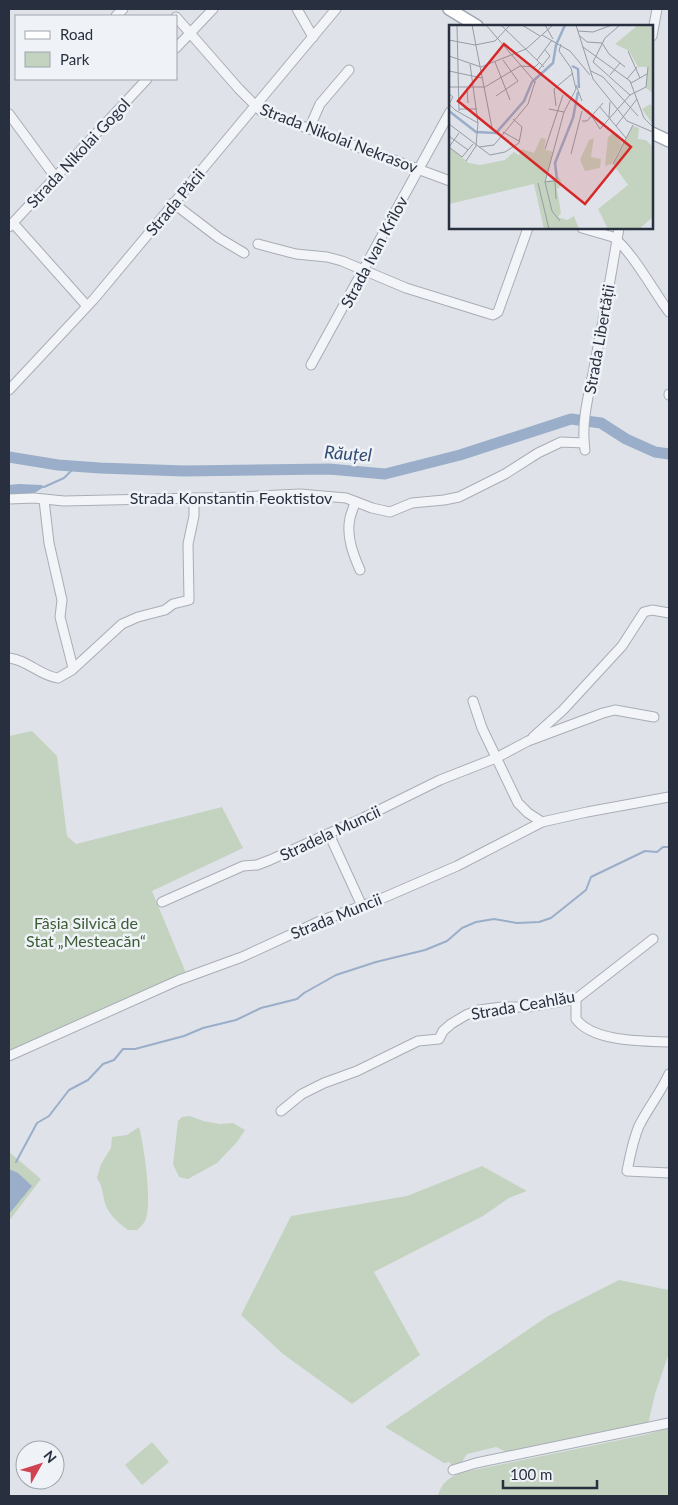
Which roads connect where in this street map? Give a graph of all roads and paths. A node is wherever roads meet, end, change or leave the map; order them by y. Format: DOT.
graph roads {
  1 [pos="213,9"];
  2 [pos="297,9"];
  3 [pos="336,9"];
  4 [pos="449,9"];
  5 [pos="657,9"];
  6 [pos="178,19"];
  7 [pos="475,25"];
  8 [pos="653,31"];
  9 [pos="190,34"];
  10 [pos="312,37"];
  11 [pos="178,46"];
  12 [pos="349,70"];
  13 [pos="146,80"];
  14 [pos="255,106"];
  15 [pos="9,114"];
  16 [pos="449,114"];
  17 [pos="309,129"];
  18 [pos="653,133"];
  19 [pos="669,141"];
  20 [pos="418,168"];
  21 [pos="56,178"];
  22 [pos="449,181"];
  23 [pos="173,203"];
  24 [pos="11,225"];
  25 [pos="528,229"];
  26 [pos="585,229"];
  27 [pos="619,229"];
  28 [pos="617,240"];
  29 [pos="258,244"];
  30 [pos="244,253"];
  31 [pos="363,271"];
  32 [pos="87,306"];
  33 [pos="669,312"];
  34 [pos="311,365"];
  35 [pos="9,390"];
  36 [pos="585,447"];
  37 [pos="194,498"];
  38 [pos="9,499"];
  39 [pos="44,500"];
  40 [pos="355,502"];
  41 [pos="360,570"];
  42 [pos="669,614"];
  43 [pos="9,658"];
  44 [pos="73,668"];
  45 [pos="473,701"];
  46 [pos="654,717"];
  47 [pos="528,741"];
  48 [pos="496,758"];
  49 [pos="669,797"];
  50 [pos="542,822"];
  51 [pos="329,834"];
  52 [pos="162,902"];
  53 [pos="362,906"];
  54 [pos="653,940"];
  55 [pos="576,999"];
  56 [pos="669,1042"];
  57 [pos="9,1056"];
  58 [pos="669,1074"];
  59 [pos="281,1111"];
  60 [pos="669,1173"];
  61 [pos="669,1423"];
  62 [pos="453,1470"];
  1 -- 9 [label="street"];
  2 -- 10 [label="street"];
  3 -- 10 [label="street, Strada Păcii"];
  4 -- 7 [label="main road"];
  5 -- 8 [label="street"];
  6 -- 9 [label="street, Strada Nikolai Nekrasov"];
  9 -- 11 [label="street"];
  9 -- 14 [label="street, Strada Nikolai Nekrasov"];
  10 -- 14 [label="street, Strada Păcii"];
  12 -- 17 [label="street"];
  13 -- 21 [label="street, Strada Nikolai Gogol"];
  14 -- 17 [label="street, Strada Nikolai Nekrasov"];
  14 -- 23 [label="street, Strada Păcii"];
  15 -- 21 [label="street"];
  16 -- 20 [label="street, Strada Ivan Krîlov"];
  17 -- 20 [label="street, Strada Nikolai Nekrasov"];
  18 -- 19 [label="main road"];
  20 -- 22 [label="street, Strada Nikolai Nekrasov"];
  20 -- 31 [label="street, Strada Ivan Krîlov"];
  21 -- 24 [label="street, Strada Nikolai Gogol"];
  23 -- 30 [label="street"];
  23 -- 32 [label="street, Strada Păcii"];
  24 -- 32 [label="street"];
  25 -- 31 [label="street"];
  26 -- 28 [label="street"];
  27 -- 28 [label="street, Strada Libertății"];
  28 -- 33 [label="street"];
  28 -- 36 [label="street, Strada Libertății"];
  29 -- 31 [label="street"];
  31 -- 34 [label="street, Strada Ivan Krîlov"];
  32 -- 35 [label="street, Strada Păcii"];
  36 -- 40 [label="street, Strada Konstantin Feoktistov"];
  37 -- 39 [label="street, Strada Konstantin Feoktistov"];
  37 -- 40 [label="street, Strada Konstantin Feoktistov"];
  37 -- 44 [label="street"];
  38 -- 39 [label="street, Strada Konstantin Feoktistov"];
  39 -- 44 [label="street"];
  40 -- 41 [label="street"];
  42 -- 47 [label="street"];
  43 -- 44 [label="street"];
  45 -- 48 [label="street"];
  46 -- 47 [label="street, Stradela Muncii"];
  47 -- 48 [label="street, Stradela Muncii"];
  48 -- 50 [label="street"];
  48 -- 51 [label="street, Stradela Muncii"];
  49 -- 50 [label="street, Strada Muncii"];
  50 -- 53 [label="street, Strada Muncii"];
  51 -- 52 [label="street, Stradela Muncii"];
  51 -- 53 [label="street"];
  53 -- 57 [label="street, Strada Muncii"];
  54 -- 55 [label="street, Strada Ceahlău"];
  55 -- 56 [label="street"];
  55 -- 59 [label="street, Strada Ceahlău"];
  58 -- 60 [label="street"];
  61 -- 62 [label="street"];
}
